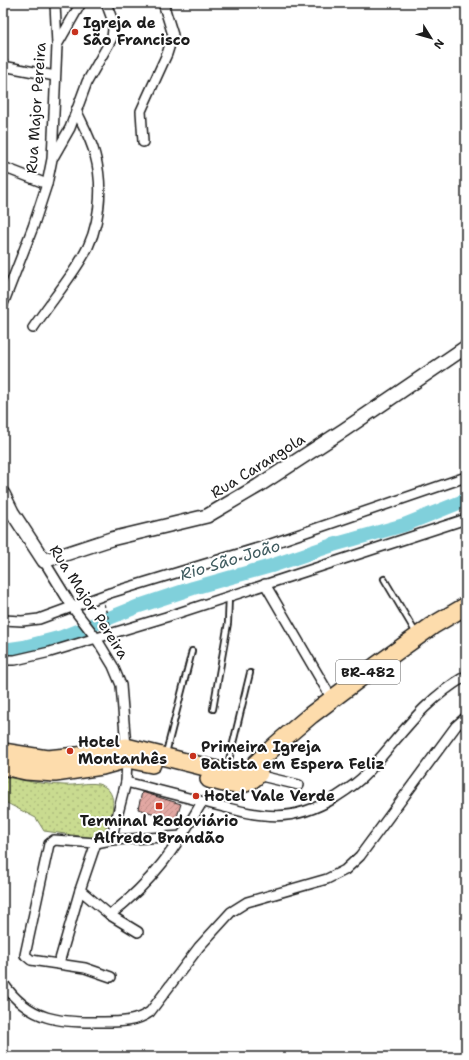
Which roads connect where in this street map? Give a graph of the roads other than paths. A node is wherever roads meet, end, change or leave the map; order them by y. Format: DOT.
graph roads {
  1 [pos="55,3"];
  2 [pos="81,3"];
  3 [pos="106,3"];
  4 [pos="163,3"];
  5 [pos="57,45"];
  6 [pos="3,66"];
  7 [pos="55,76"];
  8 [pos="76,110"];
  9 [pos="142,142"];
  10 [pos="52,159"];
  11 [pos="3,168"];
  12 [pos="47,184"];
  13 [pos="3,304"];
  14 [pos="33,328"];
  15 [pos="466,347"];
  16 [pos="466,478"];
  17 [pos="3,494"];
  18 [pos="464,523"];
  19 [pos="44,561"];
  20 [pos="384,579"];
  21 [pos="265,584"];
  22 [pos="229,596"];
  23 [pos="465,605"];
  24 [pos="74,608"];
  25 [pos="3,620"];
  26 [pos="95,636"];
  27 [pos="418,636"];
  28 [pos="192,651"];
  29 [pos="3,660"];
  30 [pos="250,673"];
  31 [pos="466,676"];
  32 [pos="332,699"];
  33 [pos="213,709"];
  34 [pos="466,717"];
  35 [pos="277,744"];
  36 [pos="3,752"];
  37 [pos="127,753"];
  38 [pos="166,756"];
  39 [pos="3,766"];
  40 [pos="226,772"];
  41 [pos="257,775"];
  42 [pos="126,782"];
  43 [pos="299,785"];
  44 [pos="202,802"];
  45 [pos="183,836"];
  46 [pos="111,840"];
  47 [pos="96,843"];
  48 [pos="80,890"];
  49 [pos="110,915"];
  50 [pos="138,932"];
  51 [pos="59,963"];
  52 [pos="111,977"];
  53 [pos="3,983"];
  1 -- 5 [label="street, Rua Major Pereira"];
  2 -- 5 [label="street"];
  3 -- 8 [label="street"];
  4 -- 9 [label="street"];
  5 -- 7 [label="street, Rua Major Pereira"];
  6 -- 7 [label="street"];
  7 -- 10 [label="street, Rua Major Pereira"];
  8 -- 10 [label="street"];
  8 -- 14 [label="street"];
  10 -- 12 [label="street, Rua Major Pereira"];
  11 -- 12 [label="street"];
  12 -- 13 [label="street, Rua Major Pereira"];
  15 -- 19 [label="street, Rua Carangola"];
  16 -- 24 [label="street"];
  17 -- 19 [label="street, Rua Major Pereira"];
  18 -- 21 [label="street"];
  19 -- 24 [label="street, Rua Major Pereira"];
  20 -- 27 [label="lane"];
  21 -- 22 [label="street"];
  21 -- 32 [label="street"];
  22 -- 26 [label="street"];
  22 -- 33 [label="lane"];
  23 -- 27 [label="highway, BR-482"];
  24 -- 25 [label="street"];
  24 -- 26 [label="street, Rua Major Pereira"];
  26 -- 29 [label="street"];
  26 -- 37 [label="street, Rua Major Pereira"];
  27 -- 32 [label="highway, BR-482"];
  28 -- 38 [label="lane"];
  30 -- 40 [label="lane"];
  31 -- 44 [label="street"];
  32 -- 35 [label="highway, BR-482"];
  34 -- 53 [label="street"];
  35 -- 40 [label="highway, BR-482"];
  35 -- 41 [label="highway, BR-482"];
  36 -- 37 [label="highway, BR-482"];
  37 -- 38 [label="highway, BR-482"];
  37 -- 39 [label="highway, BR-482"];
  37 -- 41 [label="highway, BR-482"];
  37 -- 42 [label="street, Rua Major Pereira"];
  38 -- 40 [label="highway, BR-482"];
  41 -- 43 [label="street"];
  42 -- 44 [label="street"];
  42 -- 46 [label="street, Rua Major Pereira"];
  44 -- 45 [label="street"];
  45 -- 46 [label="street"];
  45 -- 49 [label="street"];
  46 -- 47 [label="street"];
  47 -- 48 [label="street"];
  47 -- 51 [label="street"];
  48 -- 49 [label="street"];
  48 -- 51 [label="street"];
  49 -- 50 [label="street"];
  51 -- 52 [label="street"];
}
